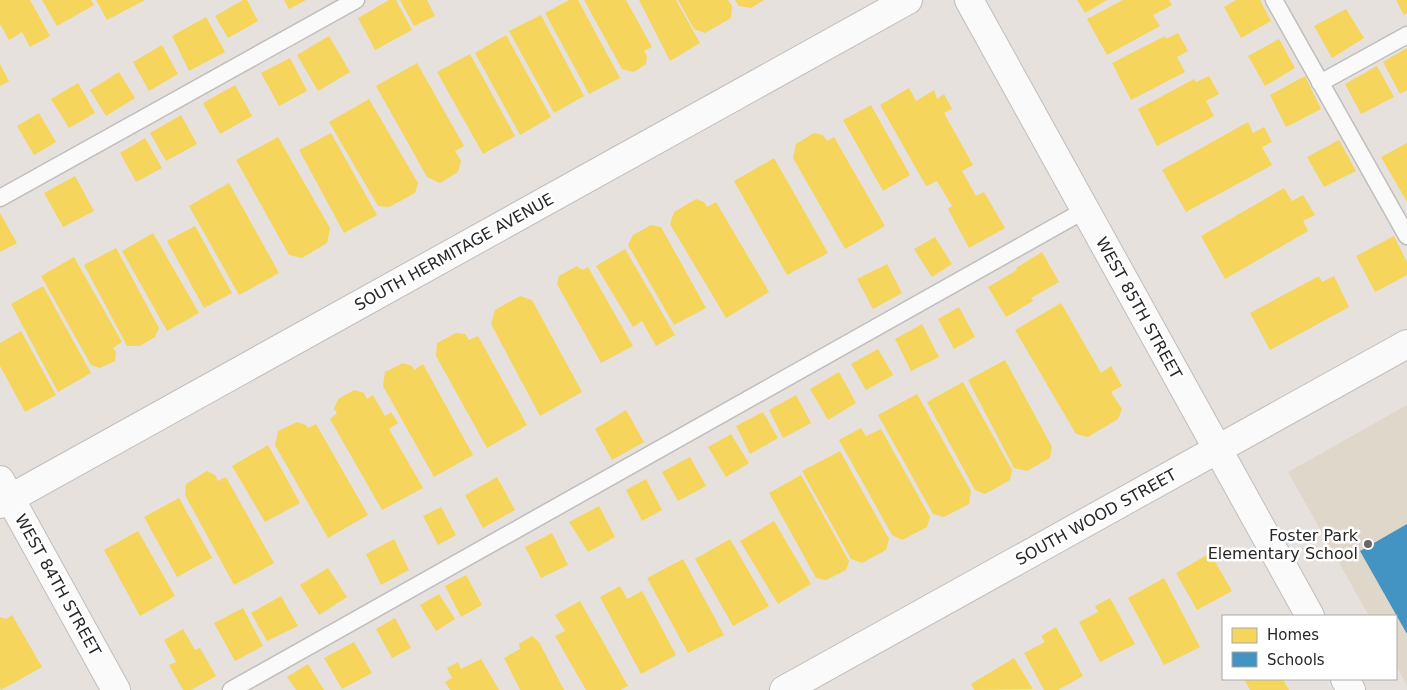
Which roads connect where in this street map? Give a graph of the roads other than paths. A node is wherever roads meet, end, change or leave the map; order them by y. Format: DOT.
graph roads {
  1 [pos="356,0"];
  2 [pos="908,0"];
  3 [pos="969,0"];
  4 [pos="1274,0"];
  5 [pos="1407,35"];
  6 [pos="1320,83"];
  7 [pos="0,198"];
  8 [pos="1085,210"];
  9 [pos="1407,236"];
  10 [pos="1407,344"];
  11 [pos="1217,449"];
  12 [pos="3,495"];
  13 [pos="1309,615"];
  14 [pos="116,690"];
  15 [pos="231,690"];
  16 [pos="784,690"];
  1 -- 7 [label="lane"];
  2 -- 12 [label="street, SOUTH HERMITAGE AVENUE"];
  3 -- 8 [label="street, WEST 85TH STREET"];
  4 -- 6 [label="lane"];
  5 -- 6 [label="lane"];
  6 -- 9 [label="lane"];
  8 -- 11 [label="street, WEST 85TH STREET"];
  8 -- 15 [label="lane"];
  10 -- 11 [label="street, SOUTH WOOD STREET"];
  11 -- 13 [label="street, WEST 85TH STREET"];
  11 -- 16 [label="street, SOUTH WOOD STREET"];
  12 -- 14 [label="street, WEST 84TH STREET"];
}
